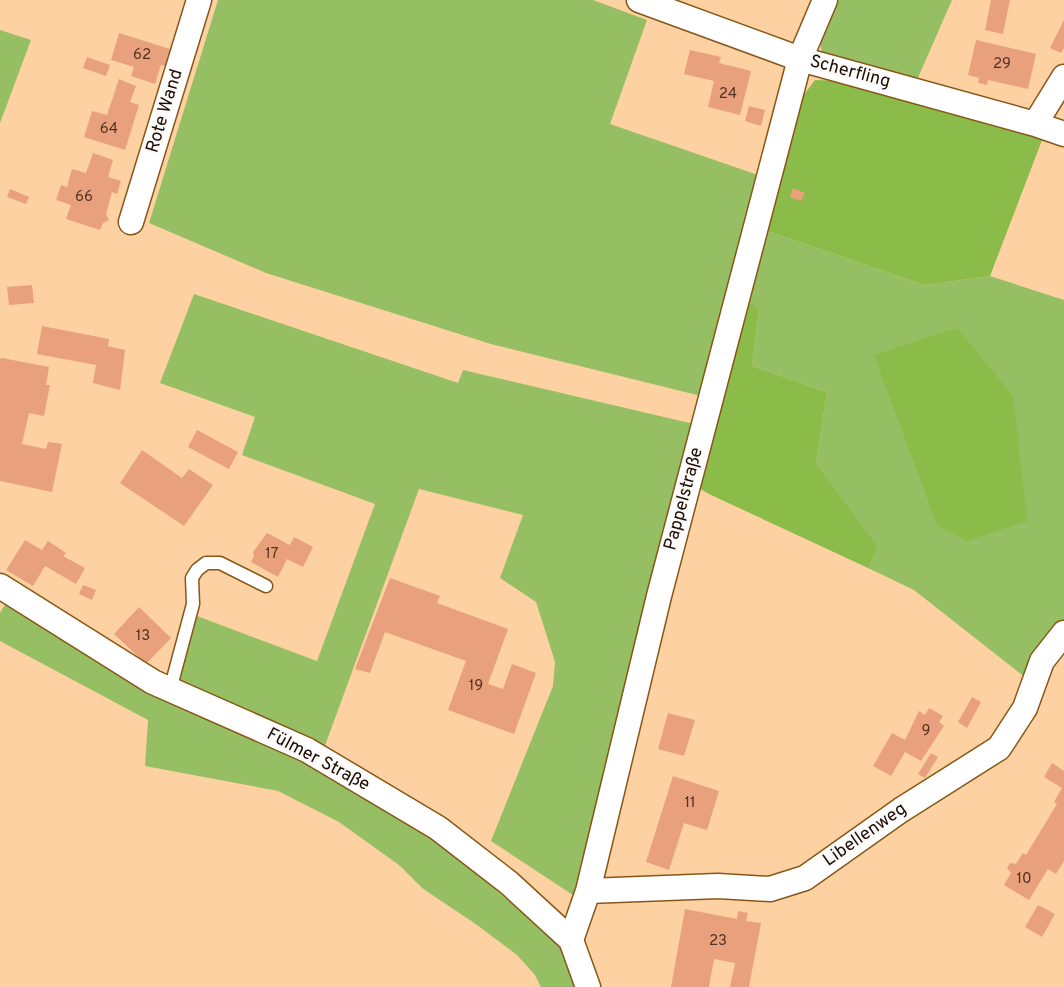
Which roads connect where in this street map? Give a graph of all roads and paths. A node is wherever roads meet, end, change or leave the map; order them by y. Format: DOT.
graph roads {
  1 [pos="199,0"];
  2 [pos="639,0"];
  3 [pos="825,0"];
  4 [pos="800,59"];
  5 [pos="1064,77"];
  6 [pos="1035,124"];
  7 [pos="1064,134"];
  8 [pos="131,222"];
  9 [pos="0,586"];
  10 [pos="266,586"];
  11 [pos="1064,633"];
  12 [pos="170,690"];
  13 [pos="588,891"];
  14 [pos="571,940"];
  15 [pos="588,987"];
  1 -- 8 [label="street, Rote Wand"];
  2 -- 4 [label="street, Scherfling"];
  3 -- 4 [label="street, Pappelstraße"];
  4 -- 6 [label="street, Scherfling"];
  4 -- 13 [label="street, Pappelstraße"];
  5 -- 6 [label="street"];
  6 -- 7 [label="street, Scherfling"];
  9 -- 12 [label="street, Fülmer Straße"];
  10 -- 12 [label="lane"];
  11 -- 13 [label="street, Libellenweg"];
  12 -- 14 [label="street, Fülmer Straße"];
  13 -- 14 [label="street, Pappelstraße"];
  14 -- 15 [label="street, Fülmer Straße"];
}
